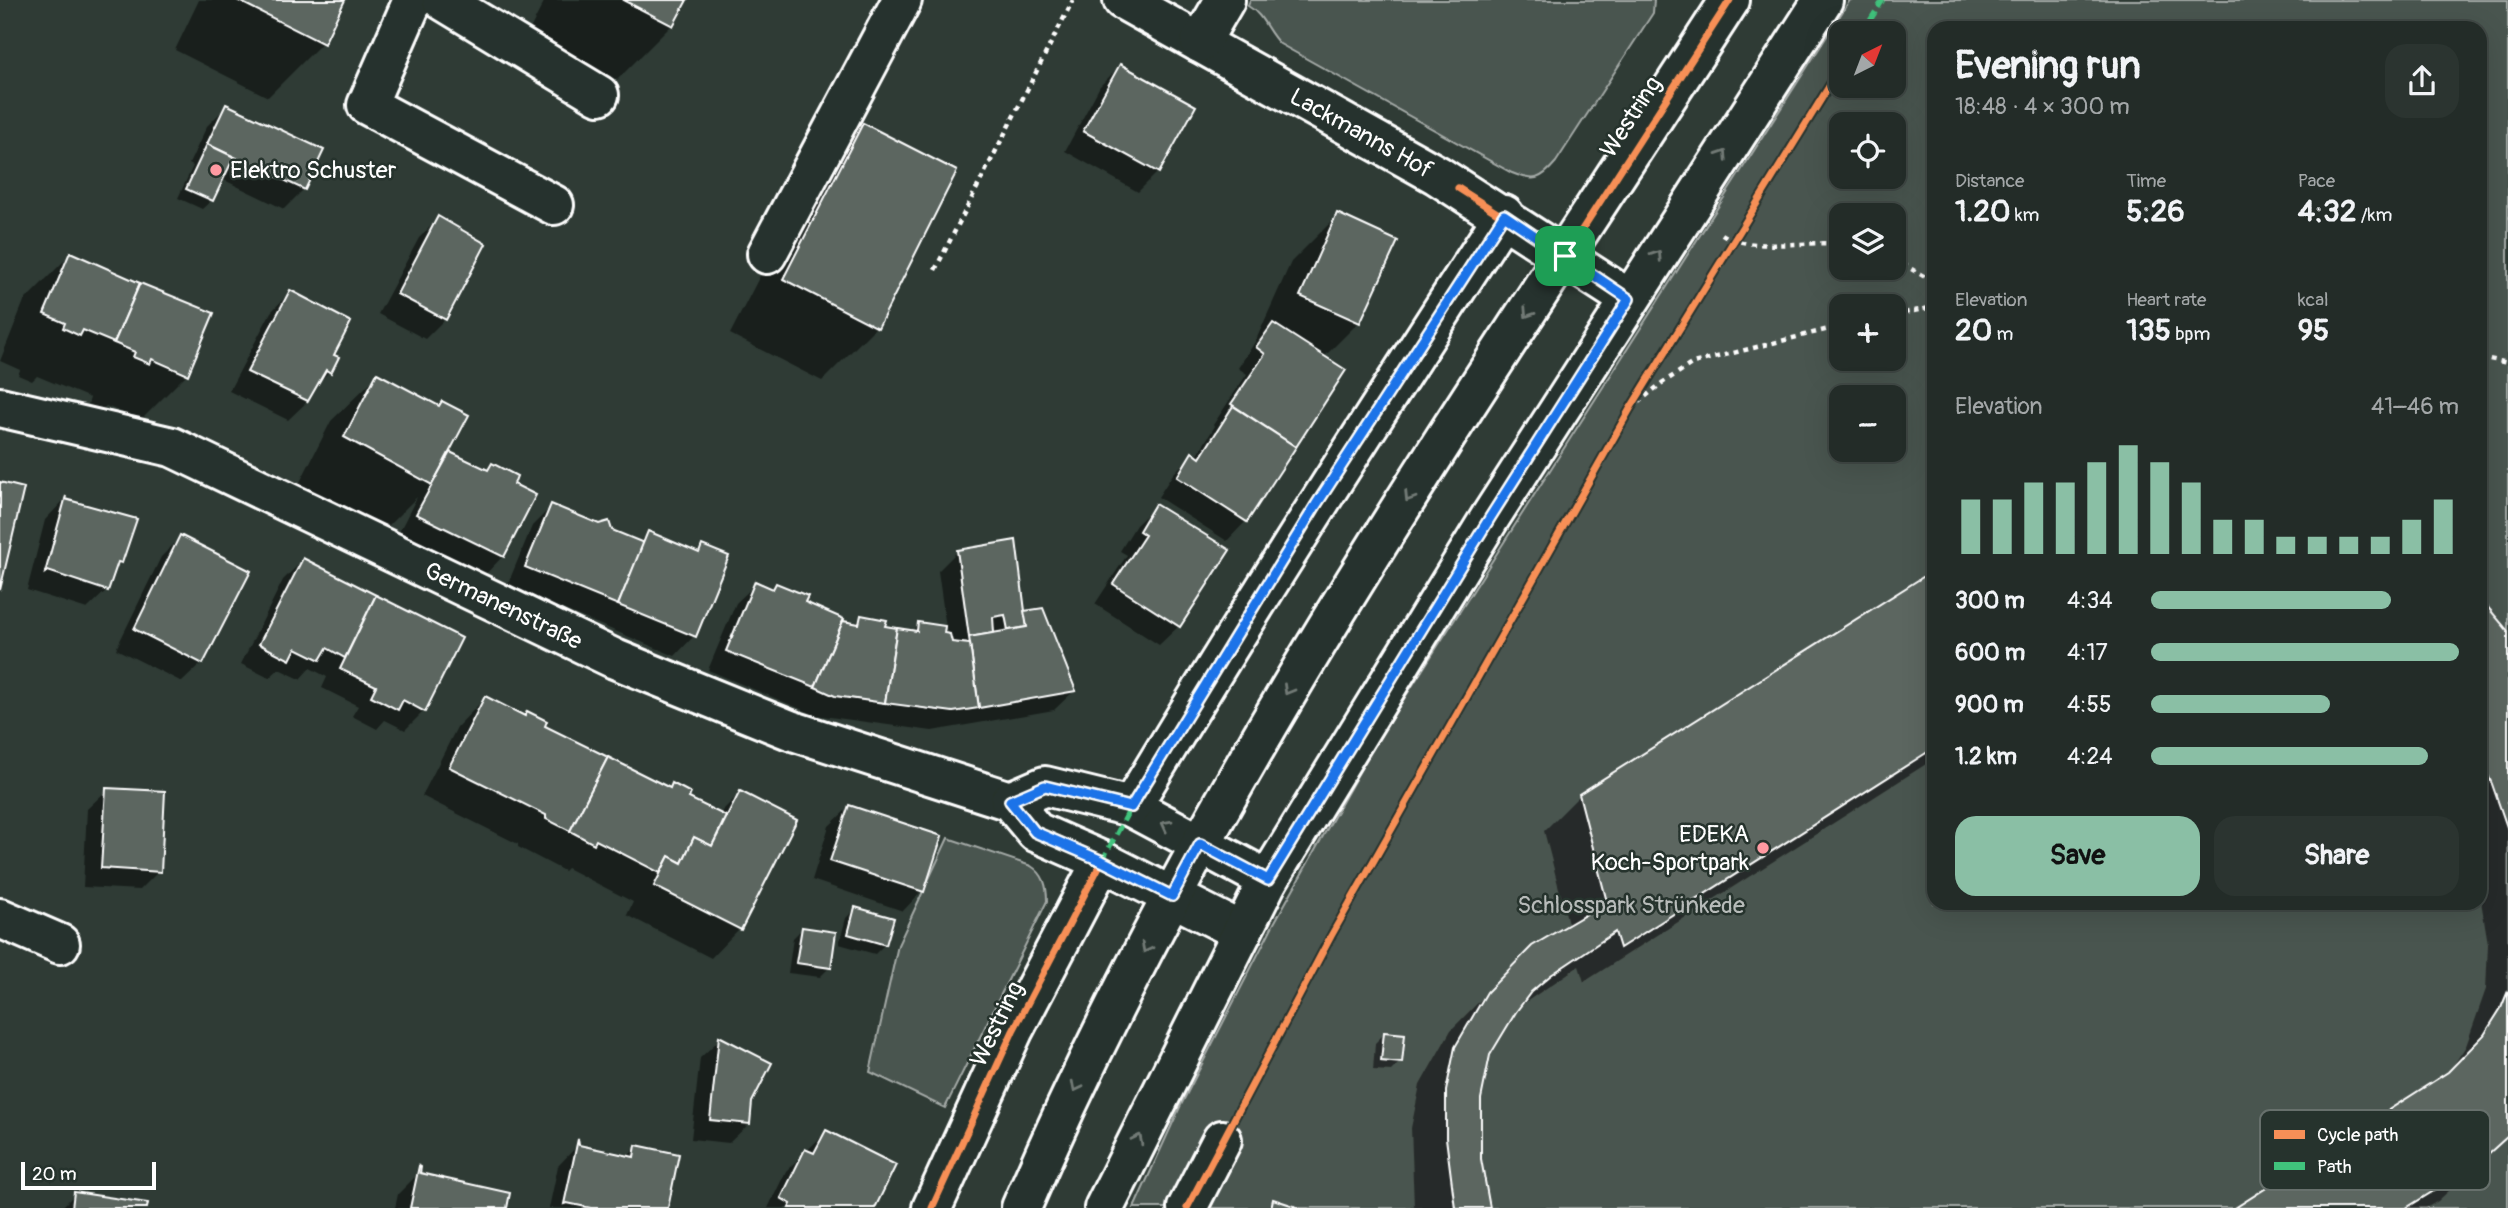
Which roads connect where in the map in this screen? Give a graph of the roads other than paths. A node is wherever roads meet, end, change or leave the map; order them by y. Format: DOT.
graph roads {
  1 [pos="413,0"];
  2 [pos="442,0"];
  3 [pos="874,0"];
  4 [pos="902,0"];
  5 [pos="1123,0"];
  6 [pos="1225,0"];
  7 [pos="1730,0"];
  8 [pos="1823,0"];
  9 [pos="1200,43"];
  10 [pos="825,89"];
  11 [pos="598,94"];
  12 [pos="554,205"];
  13 [pos="1504,215"];
  14 [pos="767,254"];
  15 [pos="1565,256"];
  16 [pos="1629,299"];
  17 [pos="0,407"];
  18 [pos="1010,801"];
  19 [pos="1131,807"];
  20 [pos="1200,844"];
  21 [pos="1102,861"];
  22 [pos="1268,880"];
  23 [pos="1172,896"];
  24 [pos="0,918"];
  25 [pos="1242,932"];
  26 [pos="60,944"];
  27 [pos="1222,1140"];
  28 [pos="932,1208"];
  29 [pos="1021,1208"];
  30 [pos="1104,1208"];
  31 [pos="1187,1208"];
  1 -- 12 [label="street"];
  2 -- 11 [label="street"];
  3 -- 10 [label="street"];
  4 -- 14 [label="street"];
  5 -- 9 [label="street, Lackmanns Hof"];
  6 -- 9 [label="street"];
  7 -- 15 [label="street, Westring"];
  16 -- 8 [label="street, one-way"];
  9 -- 13 [label="street, Lackmanns Hof"];
  13 -- 15 [label="street, Lackmanns Hof"];
  13 -- 19 [label="street"];
  15 -- 16 [label="street, Lackmanns Hof"];
  15 -- 20 [label="street, Westring, one-way"];
  16 -- 22 [label="street"];
  17 -- 18 [label="street, Germanenstraße"];
  18 -- 19 [label="street"];
  18 -- 21 [label="street"];
  20 -- 19 [label="street, one-way"];
  20 -- 22 [label="street"];
  20 -- 23 [label="street, Westring"];
  21 -- 23 [label="street"];
  21 -- 28 [label="street, Westring"];
  22 -- 25 [label="street"];
  23 -- 25 [label="street"];
  23 -- 29 [label="street, Westring, one-way"];
  24 -- 26 [label="street"];
  30 -- 25 [label="street, one-way"];
  27 -- 31 [label="street"];
}
